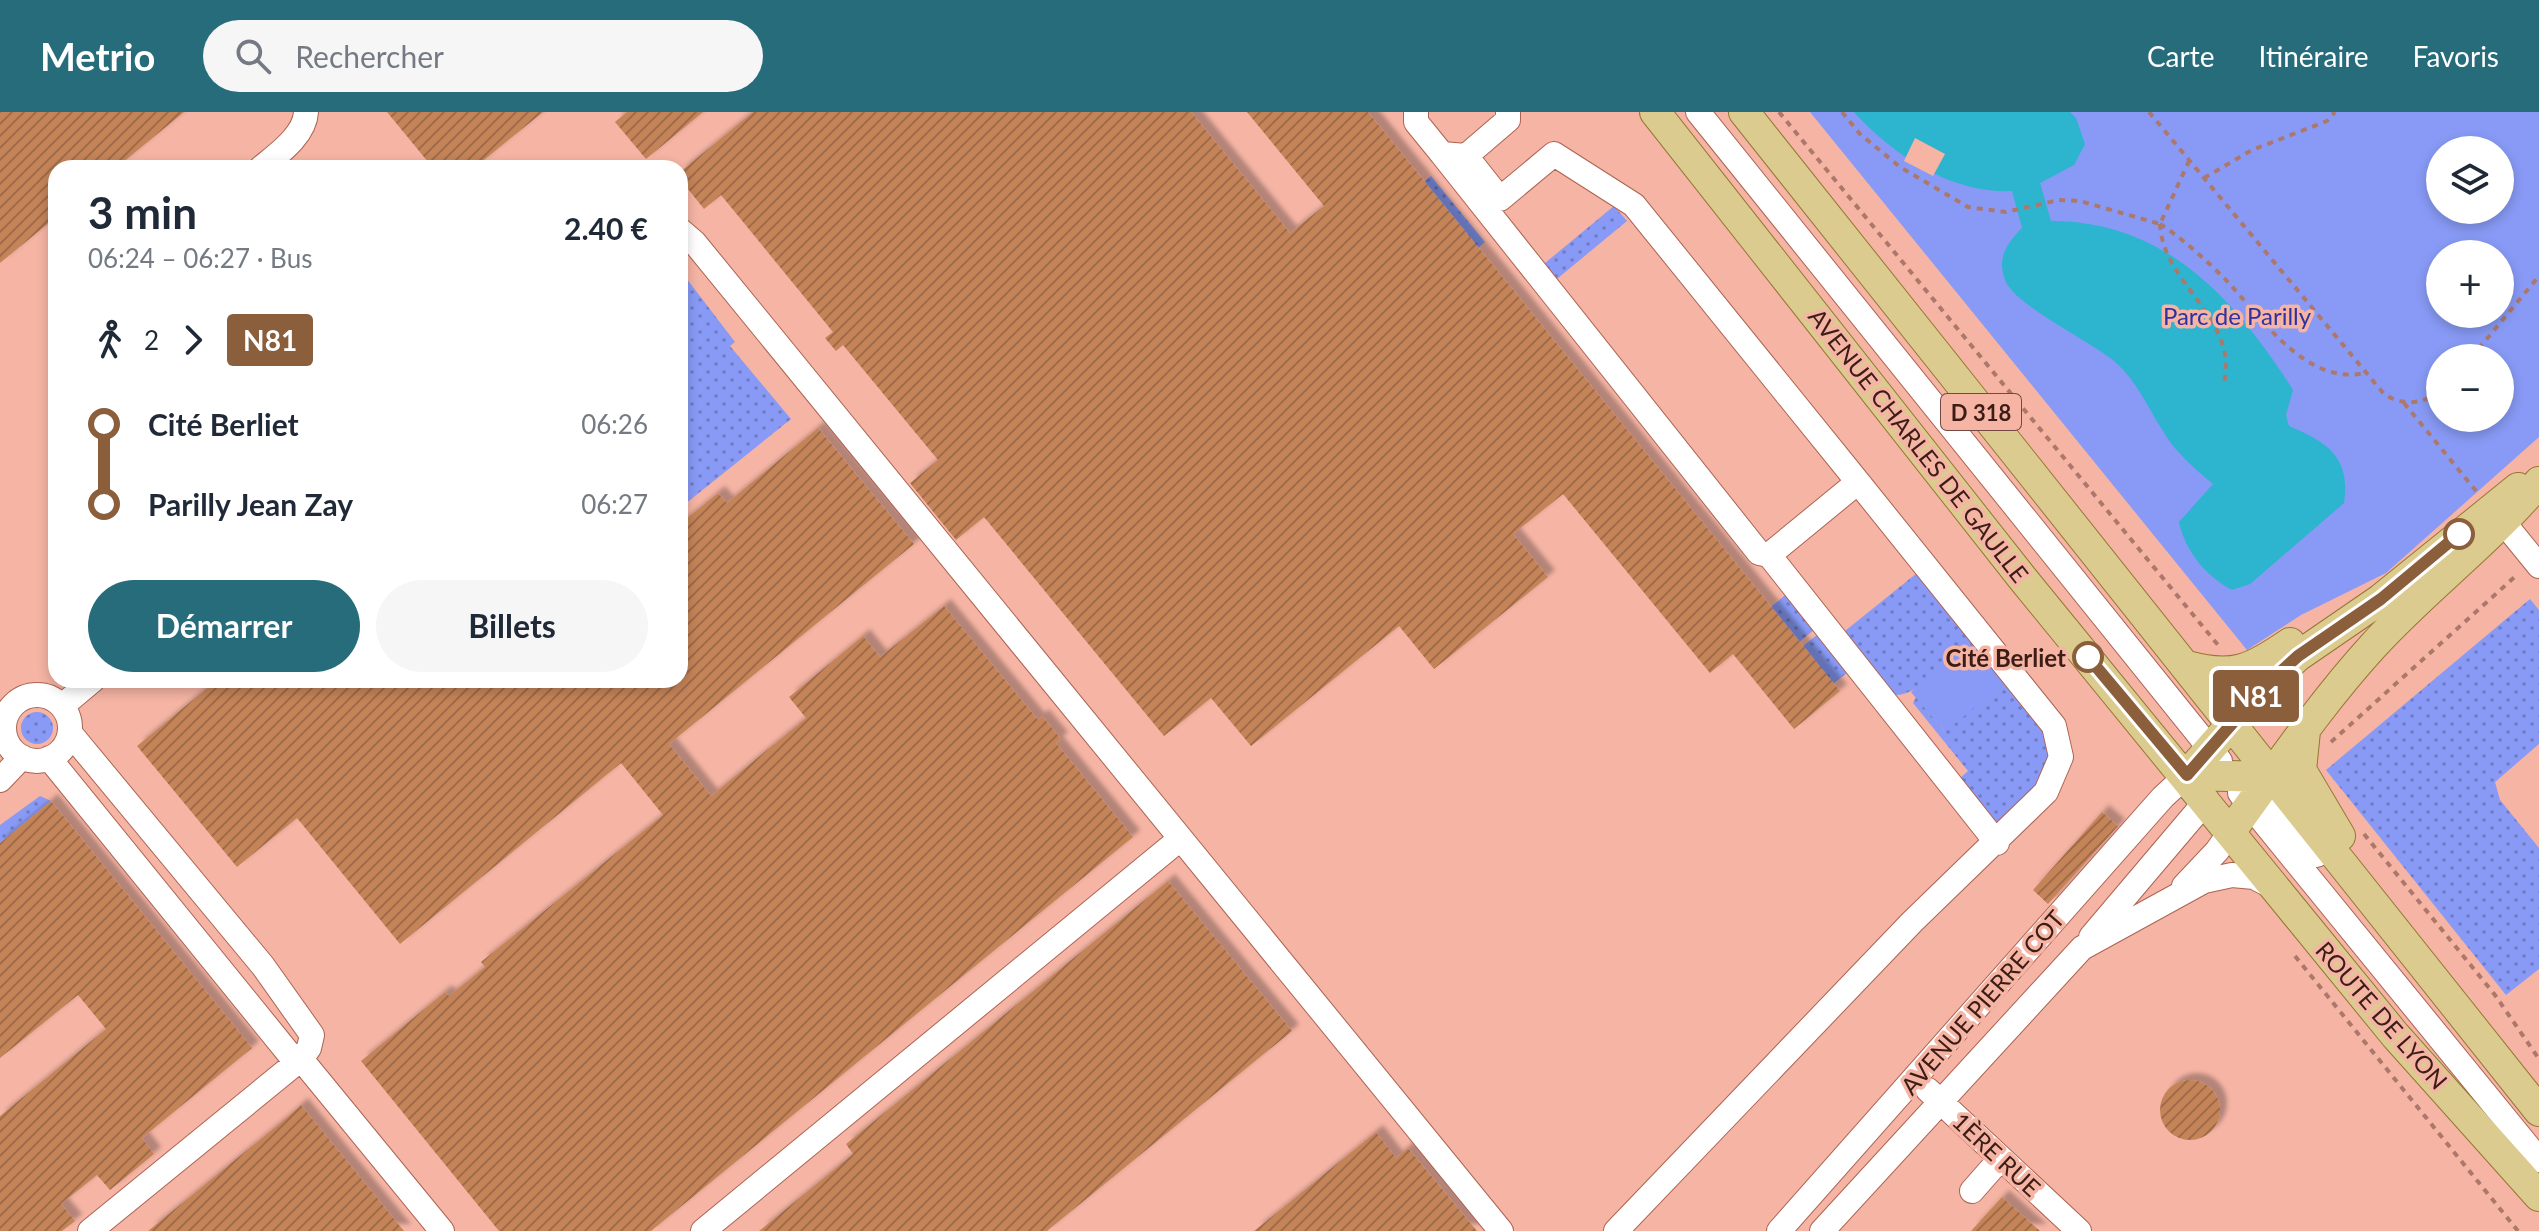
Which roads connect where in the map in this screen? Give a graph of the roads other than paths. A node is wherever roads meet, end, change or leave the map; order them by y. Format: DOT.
graph roads {
  1 [pos="306,112"];
  2 [pos="1508,112"];
  3 [pos="1655,112"];
  4 [pos="1698,112"];
  5 [pos="1744,112"];
  6 [pos="1413,115"];
  7 [pos="1454,155"];
  8 [pos="271,160"];
  9 [pos="688,237"];
  10 [pos="2539,473"];
  11 [pos="1858,482"];
  12 [pos="2539,482"];
  13 [pos="2498,515"];
  14 [pos="1769,555"];
  15 [pos="2537,563"];
  16 [pos="2381,599"];
  17 [pos="2187,666"];
  18 [pos="83,688"];
  19 [pos="8,694"];
  20 [pos="62,706"];
  21 [pos="2232,725"];
  22 [pos="2305,729"];
  23 [pos="70,733"];
  24 [pos="2212,747"];
  25 [pos="22,757"];
  26 [pos="49,758"];
  27 [pos="2187,775"];
  28 [pos="2228,775"];
  29 [pos="0,780"];
  30 [pos="2260,791"];
  31 [pos="2207,800"];
  32 [pos="2231,831"];
  33 [pos="1180,839"];
  34 [pos="1997,843"];
  35 [pos="2275,888"];
  36 [pos="2177,894"];
  37 [pos="2390,923"];
  38 [pos="2082,948"];
  39 [pos="301,1059"];
  40 [pos="1914,1078"];
  41 [pos="1940,1101"];
  42 [pos="2539,1111"];
  43 [pos="2001,1158"];
  44 [pos="2539,1160"];
  45 [pos="1972,1191"];
  46 [pos="2539,1196"];
  47 [pos="90,1231"];
  48 [pos="442,1231"];
  49 [pos="703,1231"];
  50 [pos="1501,1231"];
  51 [pos="1616,1231"];
  52 [pos="1779,1231"];
  53 [pos="1822,1231"];
  54 [pos="2079,1231"];
  1 -- 8 [label="street"];
  2 -- 7 [label="street"];
  3 -- 27 [label="main road, AVENUE CHARLES DE GAULLE / D 318"];
  4 -- 24 [label="street"];
  5 -- 17 [label="main road, D 318"];
  6 -- 7 [label="street"];
  7 -- 11 [label="street"];
  7 -- 14 [label="street"];
  9 -- 33 [label="street"];
  10 -- 13 [label="main road"];
  11 -- 14 [label="street"];
  11 -- 34 [label="street"];
  12 -- 13 [label="main road"];
  13 -- 15 [label="street"];
  13 -- 16 [label="main road"];
  13 -- 22 [label="main road"];
  14 -- 34 [label="street"];
  16 -- 17 [label="main road"];
  16 -- 21 [label="main road"];
  17 -- 21 [label="main road"];
  18 -- 20 [label="street"];
  19 -- 20 [label="street"];
  19 -- 25 [label="street"];
  20 -- 23 [label="street"];
  21 -- 24 [label="main road"];
  21 -- 30 [label="main road"];
  22 -- 30 [label="main road"];
  22 -- 37 [label="main road"];
  23 -- 26 [label="street"];
  23 -- 39 [label="street"];
  24 -- 27 [label="main road"];
  24 -- 28 [label="street"];
  25 -- 26 [label="street"];
  25 -- 29 [label="street"];
  26 -- 39 [label="street"];
  27 -- 28 [label="main road"];
  27 -- 31 [label="main road, AVENUE CHARLES DE GAULLE"];
  27 -- 40 [label="street, AVENUE PIERRE COT"];
  28 -- 30 [label="main road"];
  30 -- 32 [label="main road"];
  30 -- 37 [label="main road"];
  30 -- 44 [label="street"];
  31 -- 32 [label="main road, ROUTE DE LYON"];
  31 -- 38 [label="street, AVENUE PIERRE COT"];
  32 -- 35 [label="main road, ROUTE DE LYON"];
  32 -- 36 [label="street, AVENUE PIERRE COT"];
  33 -- 49 [label="street"];
  33 -- 50 [label="street"];
  34 -- 51 [label="street"];
  35 -- 36 [label="street, AVENUE PIERRE COT"];
  35 -- 46 [label="main road, ROUTE DE LYON"];
  36 -- 38 [label="street, AVENUE PIERRE COT"];
  37 -- 42 [label="main road"];
  38 -- 41 [label="street, AVENUE PIERRE COT"];
  39 -- 47 [label="street"];
  39 -- 48 [label="street"];
  40 -- 41 [label="street, 1ÈRE RUE"];
  40 -- 52 [label="street, AVENUE PIERRE COT"];
  41 -- 43 [label="street, 1ÈRE RUE"];
  41 -- 53 [label="street, AVENUE PIERRE COT"];
  43 -- 45 [label="street"];
  43 -- 54 [label="street, 1ÈRE RUE"];
}
